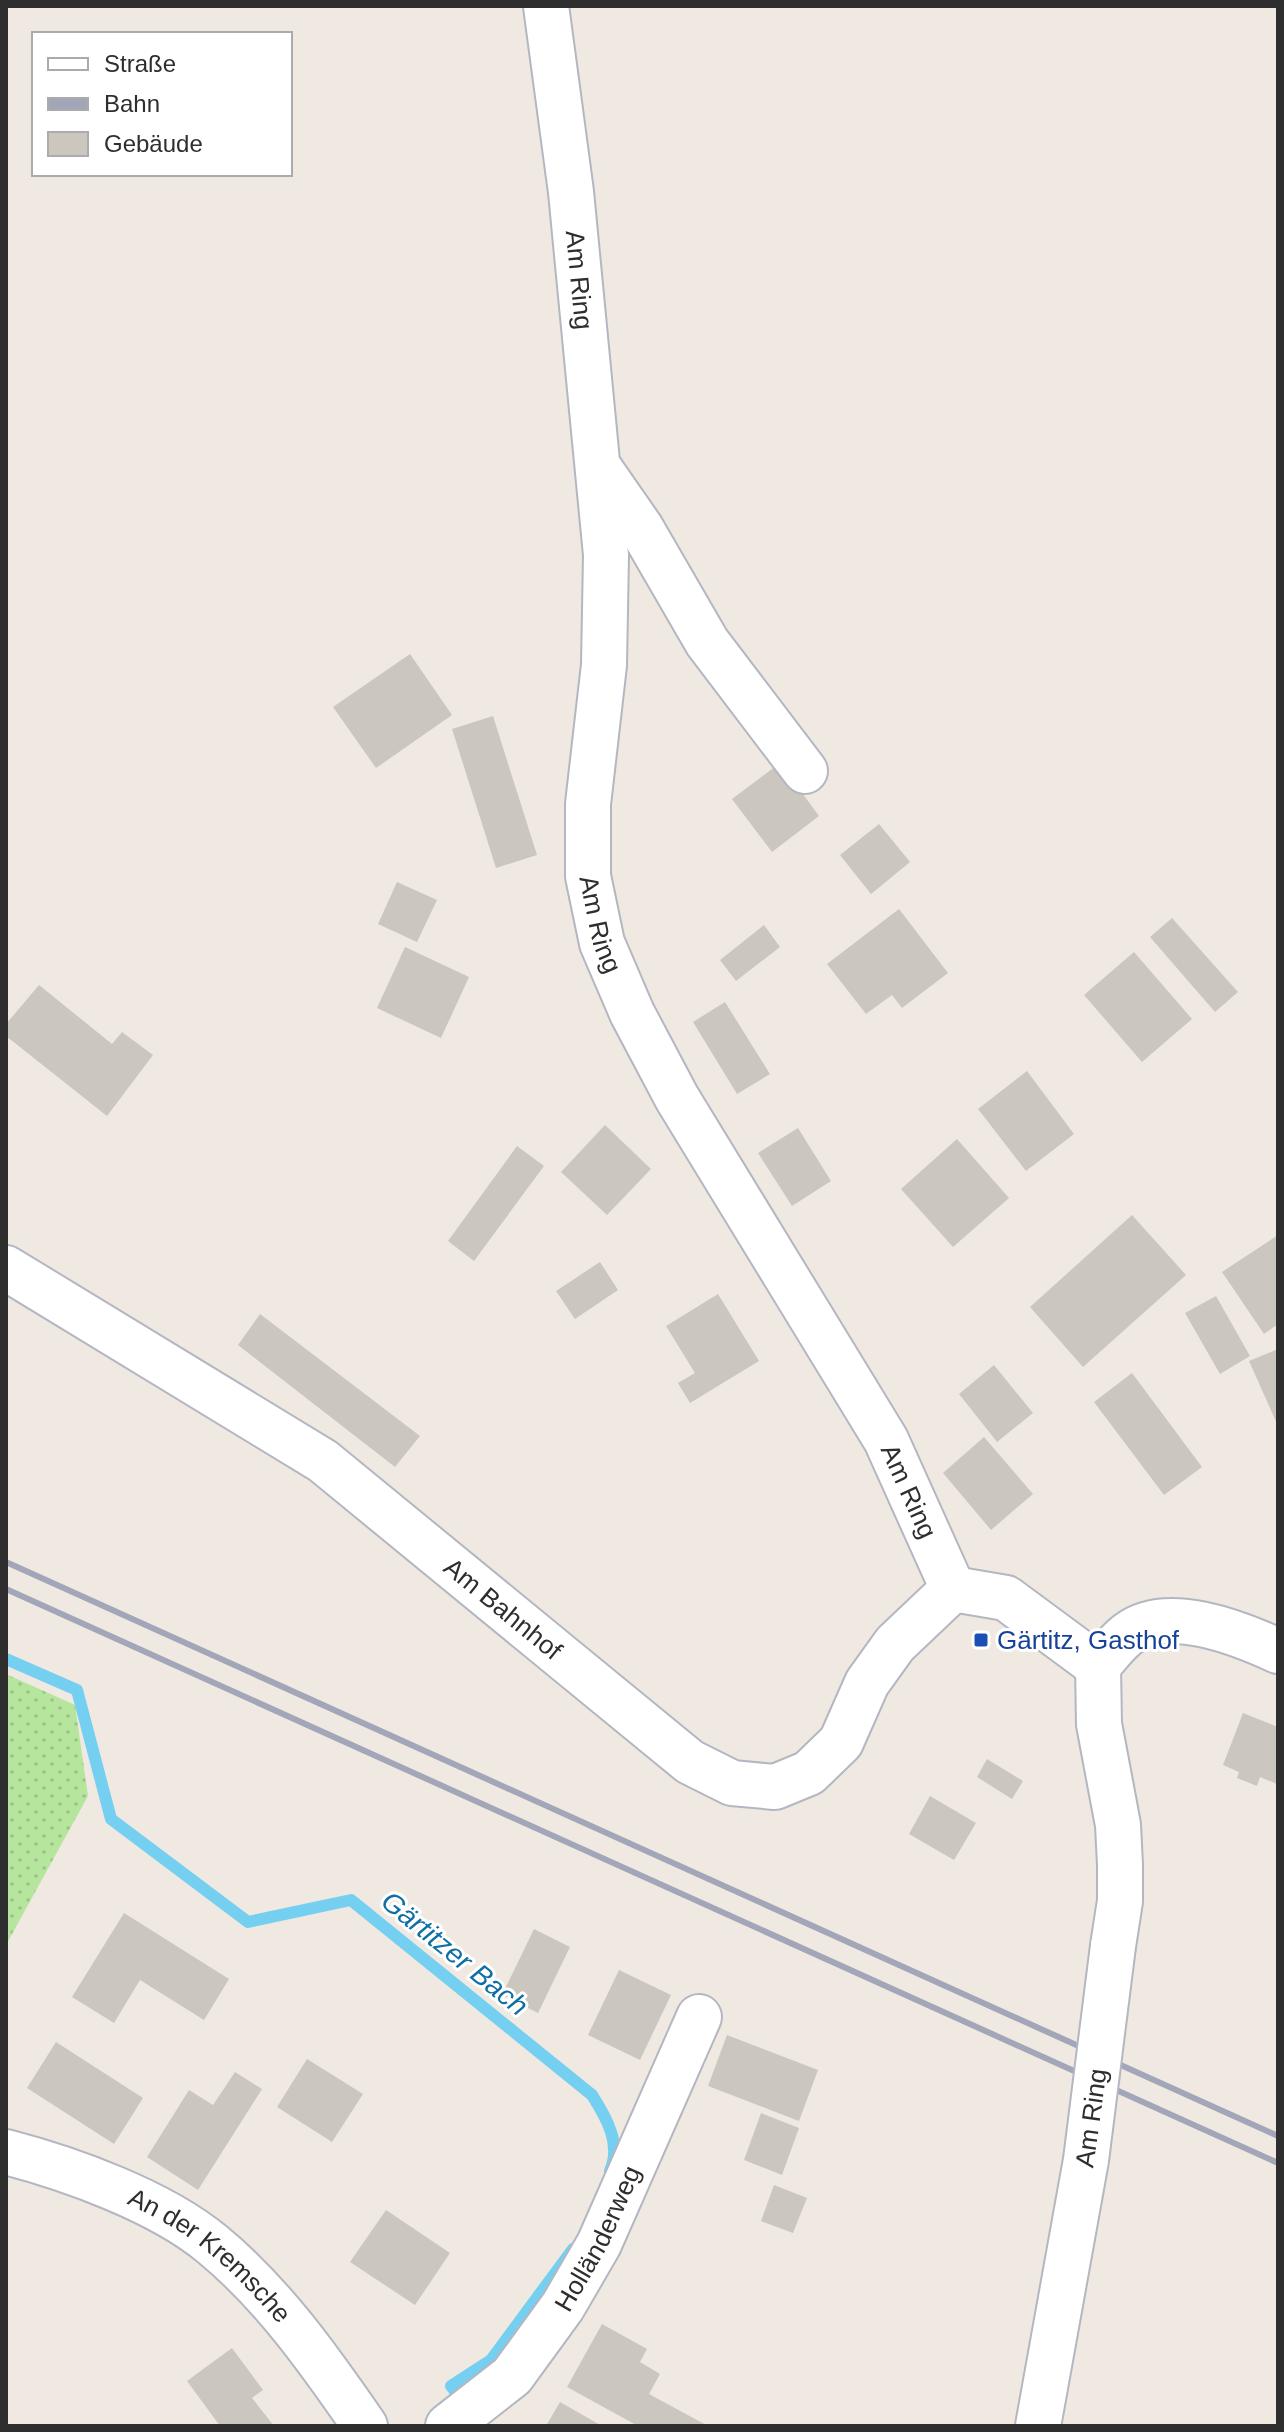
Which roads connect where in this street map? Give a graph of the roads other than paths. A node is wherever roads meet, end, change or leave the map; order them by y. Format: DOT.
graph roads {
  1 [pos="546,6"];
  2 [pos="599,467"];
  3 [pos="805,771"];
  4 [pos="6,1268"];
  5 [pos="953,1589"];
  6 [pos="1278,1651"];
  7 [pos="1098,1666"];
  8 [pos="699,2017"];
  9 [pos="6,2152"];
  10 [pos="459,2417"];
  11 [pos="365,2426"];
  12 [pos="1038,2426"];
  1 -- 2 [label="street, Am Ring"];
  2 -- 3 [label="street"];
  2 -- 5 [label="street, Am Ring"];
  4 -- 5 [label="street, Am Bahnhof"];
  5 -- 7 [label="street"];
  6 -- 7 [label="street"];
  7 -- 12 [label="street, Am Ring, bridge"];
  8 -- 10 [label="street, Holländerweg"];
  9 -- 11 [label="street, An der Kremsche"];
}
